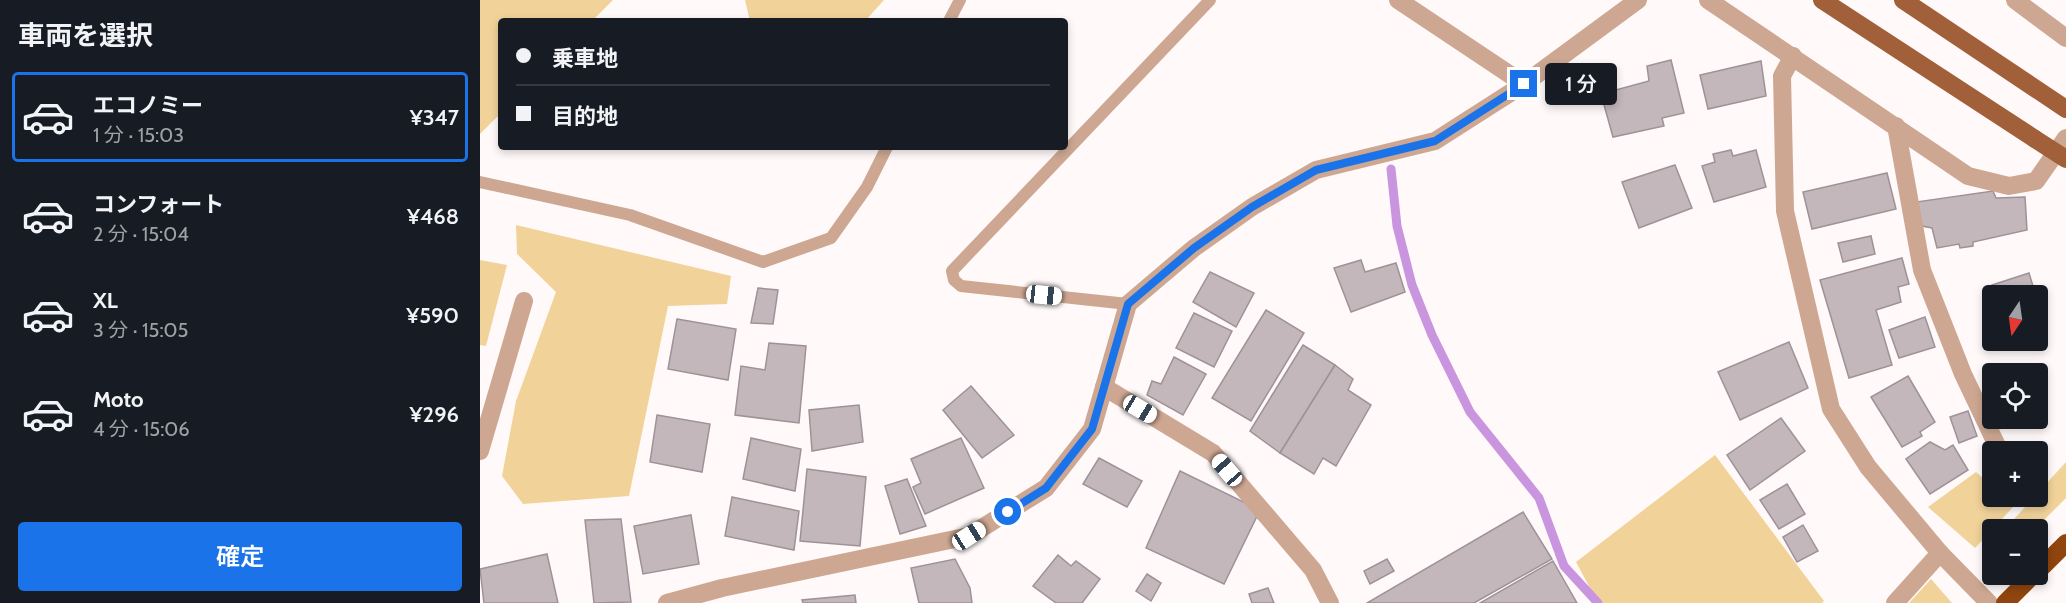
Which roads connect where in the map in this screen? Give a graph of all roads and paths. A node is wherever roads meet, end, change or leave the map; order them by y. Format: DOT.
graph roads {
  1 [pos="960,0"];
  2 [pos="1210,0"];
  3 [pos="1398,0"];
  4 [pos="1638,0"];
  5 [pos="1708,0"];
  6 [pos="1822,0"];
  7 [pos="1903,0"];
  8 [pos="2015,0"];
  9 [pos="951,18"];
  10 [pos="2066,38"];
  11 [pos="1793,56"];
  12 [pos="1524,84"];
  13 [pos="2062,106"];
  14 [pos="1896,126"];
  15 [pos="2066,138"];
  16 [pos="1068,149"];
  17 [pos="885,150"];
  18 [pos="1067,150"];
  19 [pos="2066,159"];
  20 [pos="480,182"];
  21 [pos="524,301"];
  22 [pos="1128,304"];
  23 [pos="1104,387"];
  24 [pos="1995,441"];
  25 [pos="480,451"];
  26 [pos="2066,543"];
  27 [pos="1940,553"];
  28 [pos="2048,561"];
  29 [pos="2024,585"];
  30 [pos="667,603"];
  31 [pos="1330,603"];
  32 [pos="1896,603"];
  33 [pos="1989,603"];
  34 [pos="2005,603"];
  1 -- 9 [label="lane"];
  2 -- 16 [label="lane"];
  3 -- 12 [label="street"];
  4 -- 12 [label="street"];
  5 -- 11 [label="street"];
  6 -- 19 [label="main road, bridge"];
  7 -- 13 [label="main road"];
  8 -- 10 [label="street"];
  11 -- 14 [label="street"];
  11 -- 27 [label="street"];
  12 -- 22 [label="street"];
  14 -- 15 [label="street"];
  14 -- 24 [label="street"];
  17 -- 20 [label="lane"];
  18 -- 22 [label="lane"];
  21 -- 25 [label="street"];
  22 -- 23 [label="street"];
  23 -- 30 [label="street"];
  23 -- 31 [label="street"];
  26 -- 28 [label="highway"];
  27 -- 32 [label="street"];
  27 -- 33 [label="street"];
  29 -- 34 [label="highway"];
}
